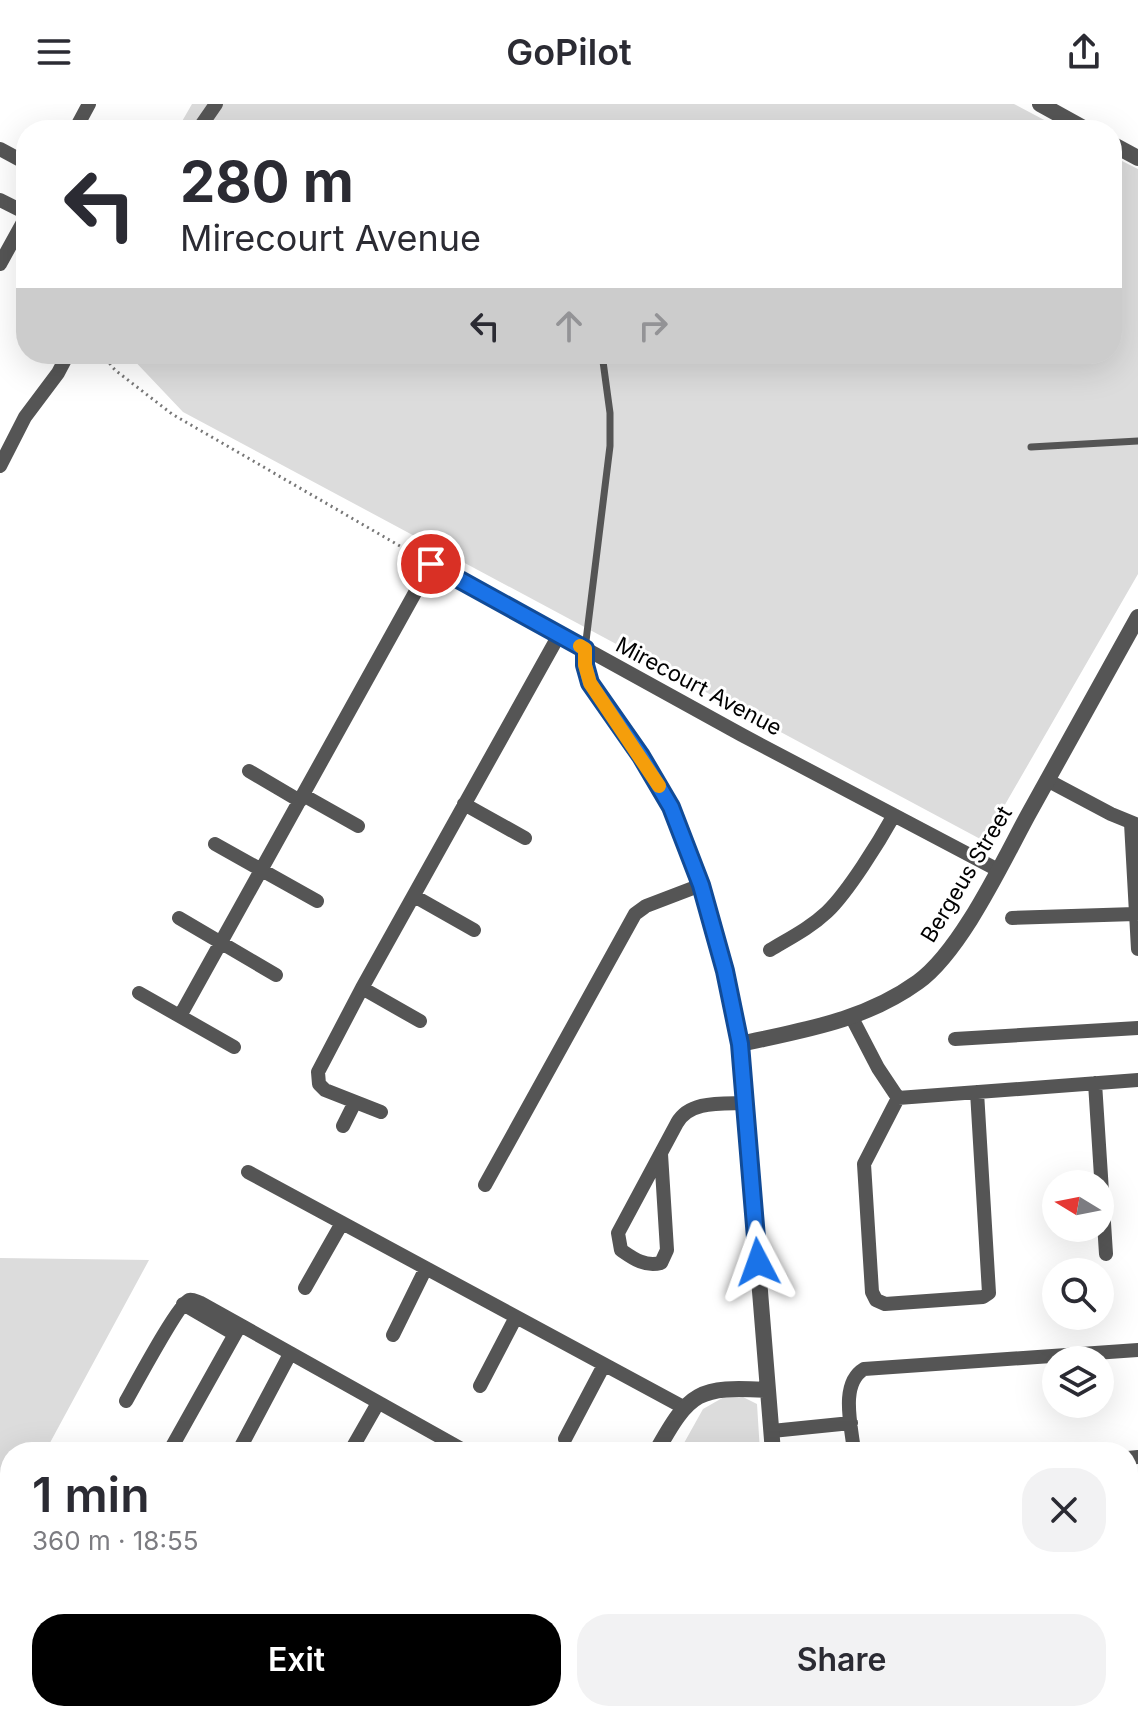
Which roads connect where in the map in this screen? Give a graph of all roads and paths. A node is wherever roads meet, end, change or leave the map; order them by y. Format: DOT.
graph roads {
  1 [pos="1040,104"];
  2 [pos="1069,120"];
  3 [pos="16,234"];
  4 [pos="0,264"];
  5 [pos="63,364"];
  6 [pos="110,364"];
  7 [pos="603,364"];
  8 [pos="1138,441"];
  9 [pos="1031,447"];
  10 [pos="0,466"];
  11 [pos="427,562"];
  12 [pos="1138,617"];
  13 [pos="559,635"];
  14 [pos="585,649"];
  15 [pos="249,771"];
  16 [pos="1047,780"];
  17 [pos="302,798"];
  18 [pos="464,804"];
  19 [pos="894,815"];
  20 [pos="1135,824"];
  21 [pos="358,826"];
  22 [pos="525,838"];
  23 [pos="215,844"];
  24 [pos="262,870"];
  25 [pos="998,870"];
  26 [pos="701,885"];
  27 [pos="414,896"];
  28 [pos="317,901"];
  29 [pos="1135,914"];
  30 [pos="179,918"];
  31 [pos="1012,918"];
  32 [pos="474,930"];
  33 [pos="221,942"];
  34 [pos="1138,949"];
  35 [pos="770,950"];
  36 [pos="276,975"];
  37 [pos="362,988"];
  38 [pos="139,993"];
  39 [pos="180,1016"];
  40 [pos="852,1018"];
  41 [pos="420,1021"];
  42 [pos="1138,1028"];
  43 [pos="955,1039"];
  44 [pos="740,1044"];
  45 [pos="234,1047"];
  46 [pos="1138,1080"];
  47 [pos="1095,1083"];
  48 [pos="977,1092"];
  49 [pos="898,1098"];
  50 [pos="355,1102"];
  51 [pos="747,1103"];
  52 [pos="381,1112"];
  53 [pos="343,1126"];
  54 [pos="661,1154"];
  55 [pos="248,1172"];
  56 [pos="485,1185"];
  57 [pos="342,1223"];
  58 [pos="1106,1254"];
  59 [pos="426,1268"];
  60 [pos="305,1288"];
  61 [pos="516,1317"];
  62 [pos="238,1330"];
  63 [pos="393,1335"];
  64 [pos="1138,1350"];
  65 [pos="288,1358"];
  66 [pos="604,1365"];
  67 [pos="480,1386"];
  68 [pos="768,1390"];
  69 [pos="126,1401"];
  70 [pos="376,1406"];
  71 [pos="683,1407"];
  72 [pos="851,1423"];
  73 [pos="772,1431"];
  74 [pos="565,1439"];
  75 [pos="175,1442"];
  76 [pos="243,1442"];
  77 [pos="356,1442"];
  78 [pos="443,1442"];
  79 [pos="662,1442"];
  80 [pos="773,1442"];
  81 [pos="853,1442"];
  1 -- 2 [label="street"];
  3 -- 4 [label="street"];
  5 -- 10 [label="street"];
  6 -- 11 [label="path"];
  7 -- 14 [label="lane"];
  8 -- 9 [label="lane"];
  11 -- 13 [label="street, Mirecourt Avenue"];
  11 -- 17 [label="street"];
  12 -- 16 [label="street, Bergeus Street"];
  13 -- 14 [label="street, Mirecourt Avenue"];
  13 -- 18 [label="street"];
  14 -- 19 [label="street, Mirecourt Avenue"];
  14 -- 26 [label="street"];
  15 -- 17 [label="street"];
  16 -- 20 [label="street"];
  16 -- 25 [label="street, Bergeus Street"];
  17 -- 21 [label="street"];
  17 -- 24 [label="street"];
  18 -- 22 [label="street"];
  18 -- 27 [label="street"];
  19 -- 25 [label="street, Mirecourt Avenue"];
  19 -- 35 [label="street"];
  20 -- 29 [label="street"];
  23 -- 24 [label="street"];
  24 -- 28 [label="street"];
  24 -- 33 [label="street"];
  25 -- 40 [label="street, Bergeus Street"];
  26 -- 44 [label="street"];
  26 -- 56 [label="street"];
  27 -- 32 [label="street"];
  27 -- 37 [label="street"];
  29 -- 31 [label="street"];
  29 -- 34 [label="street"];
  30 -- 33 [label="street"];
  33 -- 36 [label="street"];
  33 -- 39 [label="street"];
  37 -- 41 [label="street"];
  37 -- 50 [label="street"];
  38 -- 39 [label="street"];
  39 -- 45 [label="street"];
  40 -- 44 [label="street, Bergeus Street"];
  40 -- 49 [label="street"];
  42 -- 43 [label="street"];
  44 -- 51 [label="street"];
  46 -- 47 [label="street"];
  47 -- 48 [label="street"];
  47 -- 58 [label="street"];
  48 -- 49 [label="street"];
  48 -- 49 [label="street"];
  50 -- 52 [label="street"];
  50 -- 53 [label="street"];
  51 -- 54 [label="street"];
  51 -- 68 [label="street"];
  54 -- 54 [label="street"];
  55 -- 57 [label="street"];
  57 -- 59 [label="street"];
  57 -- 60 [label="street"];
  59 -- 61 [label="street"];
  59 -- 63 [label="street"];
  61 -- 66 [label="street"];
  61 -- 67 [label="street"];
  62 -- 65 [label="street"];
  62 -- 69 [label="street"];
  62 -- 75 [label="street"];
  64 -- 72 [label="street"];
  65 -- 70 [label="street"];
  65 -- 76 [label="street"];
  66 -- 71 [label="street"];
  66 -- 74 [label="street"];
  68 -- 71 [label="street"];
  68 -- 73 [label="street"];
  70 -- 77 [label="street"];
  70 -- 78 [label="street"];
  71 -- 79 [label="street"];
  72 -- 73 [label="street"];
  72 -- 81 [label="street"];
  73 -- 80 [label="street"];
}
